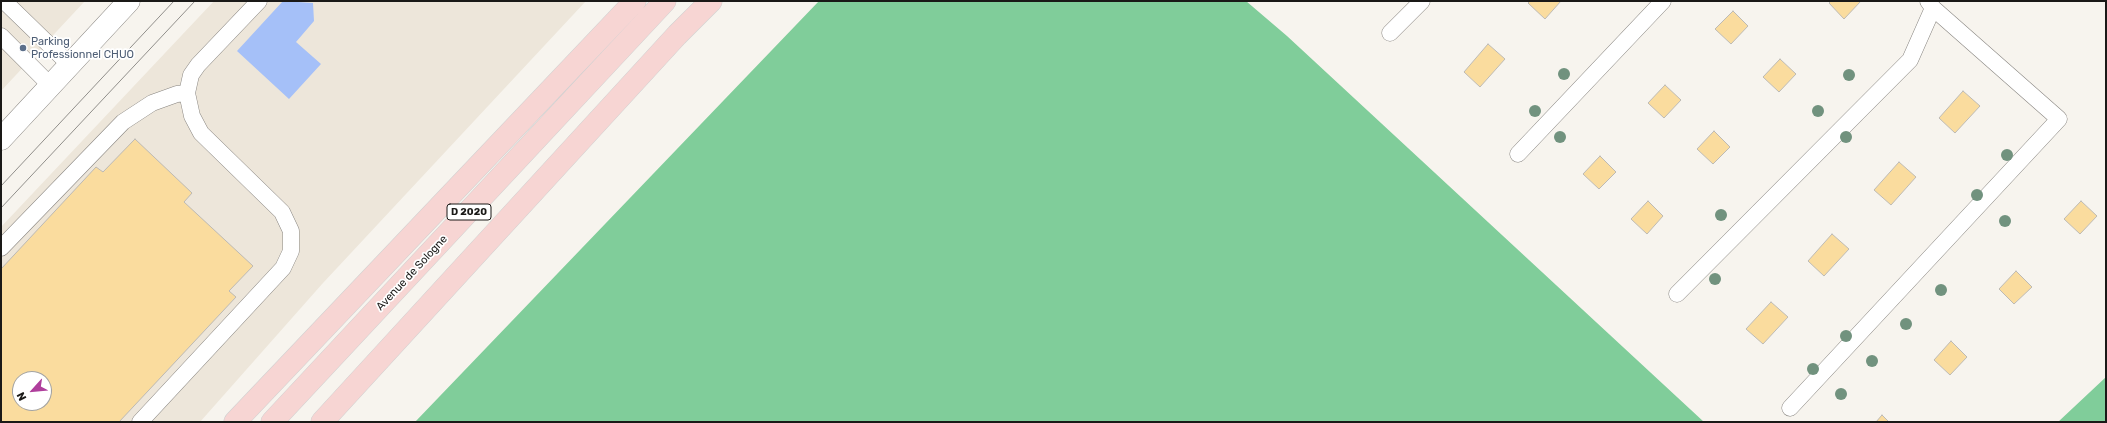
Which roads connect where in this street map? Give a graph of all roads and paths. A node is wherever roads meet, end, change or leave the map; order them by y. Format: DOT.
graph roads {
  1 [pos="4,1"];
  2 [pos="129,1"];
  3 [pos="259,1"];
  4 [pos="635,1"];
  5 [pos="666,1"];
  6 [pos="711,1"];
  7 [pos="1422,1"];
  8 [pos="1663,1"];
  9 [pos="1930,4"];
  10 [pos="1390,33"];
  11 [pos="1,36"];
  12 [pos="70,65"];
  13 [pos="51,86"];
  14 [pos="187,93"];
  15 [pos="1,139"];
  16 [pos="1518,154"];
  17 [pos="1,248"];
  18 [pos="1677,294"];
  19 [pos="1790,408"];
  20 [pos="140,422"];
  21 [pos="235,422"];
  22 [pos="272,422"];
  23 [pos="322,422"];
  1 -- 12 [label="lane"];
  2 -- 12 [label="street"];
  3 -- 14 [label="lane"];
  4 -- 21 [label="main road"];
  5 -- 22 [label="main road, Avenue de Sologne / D 2020"];
  6 -- 23 [label="main road, D 2020"];
  7 -- 10 [label="lane"];
  8 -- 16 [label="lane"];
  9 -- 18 [label="lane"];
  9 -- 19 [label="lane"];
  11 -- 13 [label="lane"];
  12 -- 13 [label="street"];
  13 -- 15 [label="street"];
  14 -- 17 [label="lane"];
  14 -- 20 [label="lane"];
}
